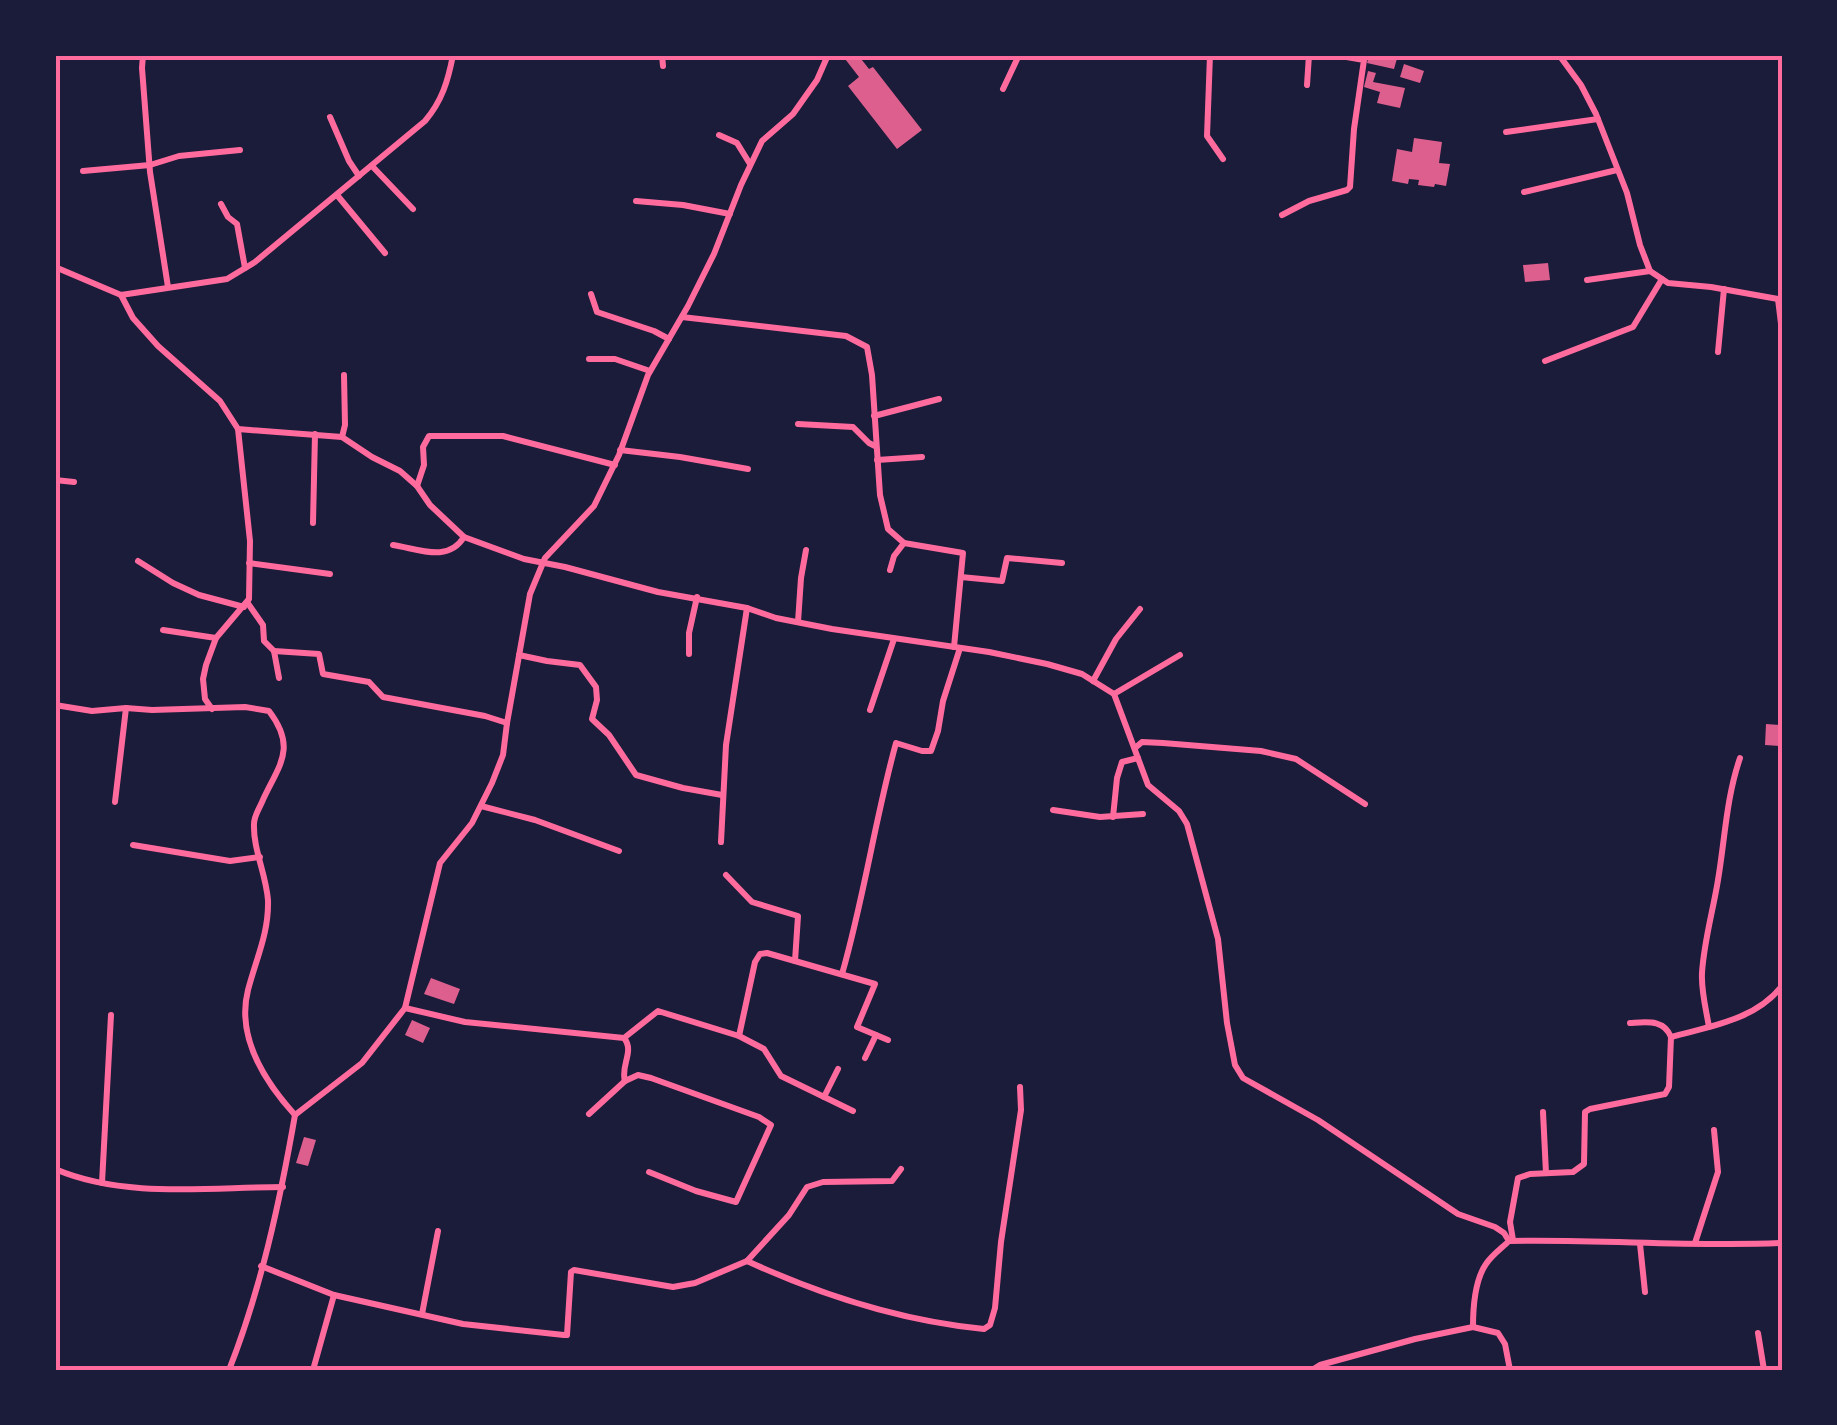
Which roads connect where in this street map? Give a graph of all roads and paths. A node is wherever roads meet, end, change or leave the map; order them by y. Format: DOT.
graph roads {
  1 [pos="143,55"];
  2 [pos="453,55"];
  3 [pos="662,55"];
  4 [pos="828,55"];
  5 [pos="1019,55"];
  6 [pos="1210,55"];
  7 [pos="1309,55"];
  8 [pos="1335,55"];
  9 [pos="1559,55"];
  10 [pos="663,66"];
  11 [pos="1307,85"];
  12 [pos="1004,89"];
  13 [pos="330,117"];
  14 [pos="1598,119"];
  15 [pos="1506,132"];
  16 [pos="719,134"];
  17 [pos="240,150"];
  18 [pos="1222,159"];
  19 [pos="150,165"];
  20 [pos="751,165"];
  21 [pos="372,166"];
  22 [pos="1617,170"];
  23 [pos="84,171"];
  24 [pos="359,176"];
  25 [pos="1524,192"];
  26 [pos="337,195"];
  27 [pos="636,201"];
  28 [pos="221,204"];
  29 [pos="413,209"];
  30 [pos="730,214"];
  31 [pos="1282,215"];
  32 [pos="385,253"];
  33 [pos="55,268"];
  34 [pos="245,268"];
  35 [pos="1650,270"];
  36 [pos="1662,279"];
  37 [pos="1587,280"];
  38 [pos="168,287"];
  39 [pos="1724,289"];
  40 [pos="591,294"];
  41 [pos="121,295"];
  42 [pos="1780,297"];
  43 [pos="682,316"];
  44 [pos="1782,332"];
  45 [pos="670,338"];
  46 [pos="1718,352"];
  47 [pos="589,359"];
  48 [pos="1545,360"];
  49 [pos="650,371"];
  50 [pos="344,375"];
  51 [pos="940,398"];
  52 [pos="874,416"];
  53 [pos="798,424"];
  54 [pos="238,429"];
  55 [pos="315,434"];
  56 [pos="342,437"];
  57 [pos="875,446"];
  58 [pos="620,450"];
  59 [pos="922,457"];
  60 [pos="877,460"];
  61 [pos="615,465"];
  62 [pos="748,469"];
  63 [pos="55,480"];
  64 [pos="74,482"];
  65 [pos="418,486"];
  66 [pos="314,523"];
  67 [pos="464,537"];
  68 [pos="904,543"];
  69 [pos="394,545"];
  70 [pos="806,550"];
  71 [pos="138,561"];
  72 [pos="250,563"];
  73 [pos="1062,563"];
  74 [pos="543,564"];
  75 [pos="890,570"];
  76 [pos="330,574"];
  77 [pos="961,577"];
  78 [pos="696,598"];
  79 [pos="245,604"];
  80 [pos="747,608"];
  81 [pos="1140,609"];
  82 [pos="798,622"];
  83 [pos="163,630"];
  84 [pos="216,638"];
  85 [pos="894,638"];
  86 [pos="957,647"];
  87 [pos="274,651"];
  88 [pos="689,654"];
  89 [pos="519,655"];
  90 [pos="1180,655"];
  91 [pos="279,678"];
  92 [pos="1092,681"];
  93 [pos="1114,694"];
  94 [pos="55,705"];
  95 [pos="126,708"];
  96 [pos="212,709"];
  97 [pos="870,710"];
  98 [pos="507,723"];
  99 [pos="1134,748"];
  100 [pos="1138,758"];
  101 [pos="1740,758"];
  102 [pos="722,794"];
  103 [pos="115,802"];
  104 [pos="1365,804"];
  105 [pos="480,806"];
  106 [pos="1053,810"];
  107 [pos="1143,814"];
  108 [pos="1113,818"];
  109 [pos="721,842"];
  110 [pos="133,846"];
  111 [pos="619,851"];
  112 [pos="260,857"];
  113 [pos="726,875"];
  114 [pos="795,960"];
  115 [pos="842,974"];
  116 [pos="1782,986"];
  117 [pos="405,1008"];
  118 [pos="111,1015"];
  119 [pos="1630,1023"];
  120 [pos="1709,1027"];
  121 [pos="876,1035"];
  122 [pos="739,1036"];
  123 [pos="1671,1037"];
  124 [pos="624,1038"];
  125 [pos="888,1040"];
  126 [pos="865,1058"];
  127 [pos="838,1068"];
  128 [pos="625,1080"];
  129 [pos="1020,1087"];
  130 [pos="824,1096"];
  131 [pos="854,1111"];
  132 [pos="1543,1112"];
  133 [pos="588,1114"];
  134 [pos="296,1115"];
  135 [pos="1714,1130"];
  136 [pos="55,1169"];
  137 [pos="902,1169"];
  138 [pos="649,1172"];
  139 [pos="1546,1173"];
  140 [pos="102,1184"];
  141 [pos="283,1187"];
  142 [pos="438,1231"];
  143 [pos="1511,1240"];
  144 [pos="1695,1242"];
  145 [pos="1782,1243"];
  146 [pos="1640,1244"];
  147 [pos="746,1261"];
  148 [pos="261,1266"];
  149 [pos="1644,1292"];
  150 [pos="334,1295"];
  151 [pos="422,1314"];
  152 [pos="1473,1327"];
  153 [pos="1758,1332"];
  154 [pos="228,1370"];
  155 [pos="313,1370"];
  156 [pos="1312,1370"];
  157 [pos="1510,1370"];
  158 [pos="1764,1370"];
  1 -- 19 [label="street"];
  2 -- 21 [label="street"];
  3 -- 10 [label="street"];
  4 -- 20 [label="street"];
  5 -- 12 [label="street"];
  6 -- 18 [label="street"];
  7 -- 11 [label="street"];
  8 -- 31 [label="street"];
  9 -- 14 [label="street"];
  13 -- 24 [label="street"];
  14 -- 15 [label="street"];
  14 -- 22 [label="street"];
  16 -- 20 [label="street"];
  17 -- 19 [label="street"];
  19 -- 23 [label="street"];
  19 -- 38 [label="street"];
  20 -- 30 [label="street"];
  21 -- 24 [label="street"];
  21 -- 29 [label="street"];
  22 -- 25 [label="street"];
  22 -- 35 [label="street"];
  24 -- 26 [label="street"];
  26 -- 32 [label="street"];
  26 -- 34 [label="street"];
  27 -- 30 [label="street"];
  28 -- 34 [label="street"];
  30 -- 43 [label="street"];
  33 -- 41 [label="street"];
  34 -- 38 [label="street"];
  35 -- 36 [label="street"];
  35 -- 37 [label="street"];
  36 -- 39 [label="street"];
  36 -- 48 [label="street"];
  38 -- 41 [label="street"];
  39 -- 42 [label="street"];
  39 -- 46 [label="street"];
  40 -- 45 [label="street"];
  41 -- 54 [label="street"];
  42 -- 44 [label="street"];
  43 -- 45 [label="street"];
  43 -- 52 [label="street"];
  45 -- 49 [label="street"];
  47 -- 49 [label="street"];
  49 -- 58 [label="street"];
  50 -- 56 [label="street"];
  51 -- 52 [label="street"];
  52 -- 57 [label="street"];
  53 -- 57 [label="street"];
  54 -- 55 [label="street"];
  54 -- 72 [label="street"];
  55 -- 56 [label="street"];
  55 -- 66 [label="street"];
  56 -- 65 [label="street"];
  57 -- 60 [label="street"];
  58 -- 61 [label="street"];
  58 -- 62 [label="street"];
  59 -- 60 [label="street"];
  60 -- 68 [label="street"];
  61 -- 65 [label="street"];
  61 -- 74 [label="street"];
  63 -- 64 [label="street"];
  65 -- 67 [label="street"];
  67 -- 69 [label="street"];
  67 -- 74 [label="street"];
  68 -- 75 [label="street"];
  68 -- 77 [label="street"];
  70 -- 82 [label="street"];
  71 -- 79 [label="street"];
  72 -- 76 [label="street"];
  72 -- 79 [label="street"];
  73 -- 77 [label="street"];
  74 -- 78 [label="street"];
  74 -- 89 [label="street"];
  77 -- 86 [label="street"];
  78 -- 80 [label="street"];
  78 -- 88 [label="street"];
  79 -- 84 [label="street"];
  79 -- 87 [label="street"];
  80 -- 82 [label="street"];
  80 -- 102 [label="street"];
  81 -- 92 [label="street"];
  82 -- 85 [label="street"];
  83 -- 84 [label="street"];
  84 -- 96 [label="street"];
  85 -- 86 [label="street"];
  85 -- 97 [label="street"];
  86 -- 92 [label="street"];
  86 -- 115 [label="street"];
  87 -- 91 [label="street"];
  87 -- 98 [label="street"];
  89 -- 98 [label="street"];
  89 -- 102 [label="street"];
  90 -- 93 [label="street"];
  92 -- 93 [label="street"];
  93 -- 99 [label="street"];
  94 -- 95 [label="street"];
  95 -- 96 [label="street"];
  95 -- 103 [label="street"];
  96 -- 112 [label="street"];
  98 -- 105 [label="street"];
  99 -- 100 [label="street"];
  99 -- 104 [label="street"];
  100 -- 108 [label="street"];
  100 -- 143 [label="street"];
  101 -- 120 [label="street"];
  102 -- 109 [label="street"];
  105 -- 111 [label="street"];
  105 -- 117 [label="street"];
  106 -- 108 [label="street"];
  107 -- 108 [label="street"];
  110 -- 112 [label="street"];
  112 -- 134 [label="street"];
  113 -- 114 [label="street"];
  114 -- 115 [label="street"];
  114 -- 122 [label="street"];
  115 -- 121 [label="street"];
  116 -- 120 [label="street"];
  117 -- 124 [label="street"];
  117 -- 134 [label="street"];
  118 -- 140 [label="street"];
  119 -- 123 [label="street"];
  120 -- 123 [label="street"];
  121 -- 125 [label="street"];
  121 -- 126 [label="street"];
  122 -- 124 [label="street"];
  122 -- 130 [label="street"];
  123 -- 139 [label="street"];
  124 -- 128 [label="street"];
  127 -- 130 [label="street"];
  128 -- 133 [label="street"];
  128 -- 138 [label="street"];
  129 -- 147 [label="street"];
  130 -- 131 [label="street"];
  132 -- 139 [label="street"];
  134 -- 141 [label="street"];
  135 -- 144 [label="street"];
  136 -- 140 [label="street"];
  137 -- 147 [label="street"];
  139 -- 143 [label="street"];
  140 -- 141 [label="street"];
  141 -- 148 [label="street"];
  142 -- 151 [label="street"];
  143 -- 146 [label="street"];
  143 -- 152 [label="street"];
  144 -- 145 [label="street"];
  144 -- 146 [label="street"];
  146 -- 149 [label="street"];
  147 -- 151 [label="street"];
  148 -- 150 [label="street"];
  148 -- 154 [label="street"];
  150 -- 151 [label="street"];
  150 -- 155 [label="street"];
  152 -- 156 [label="street"];
  152 -- 157 [label="street"];
  153 -- 158 [label="street"];
}
